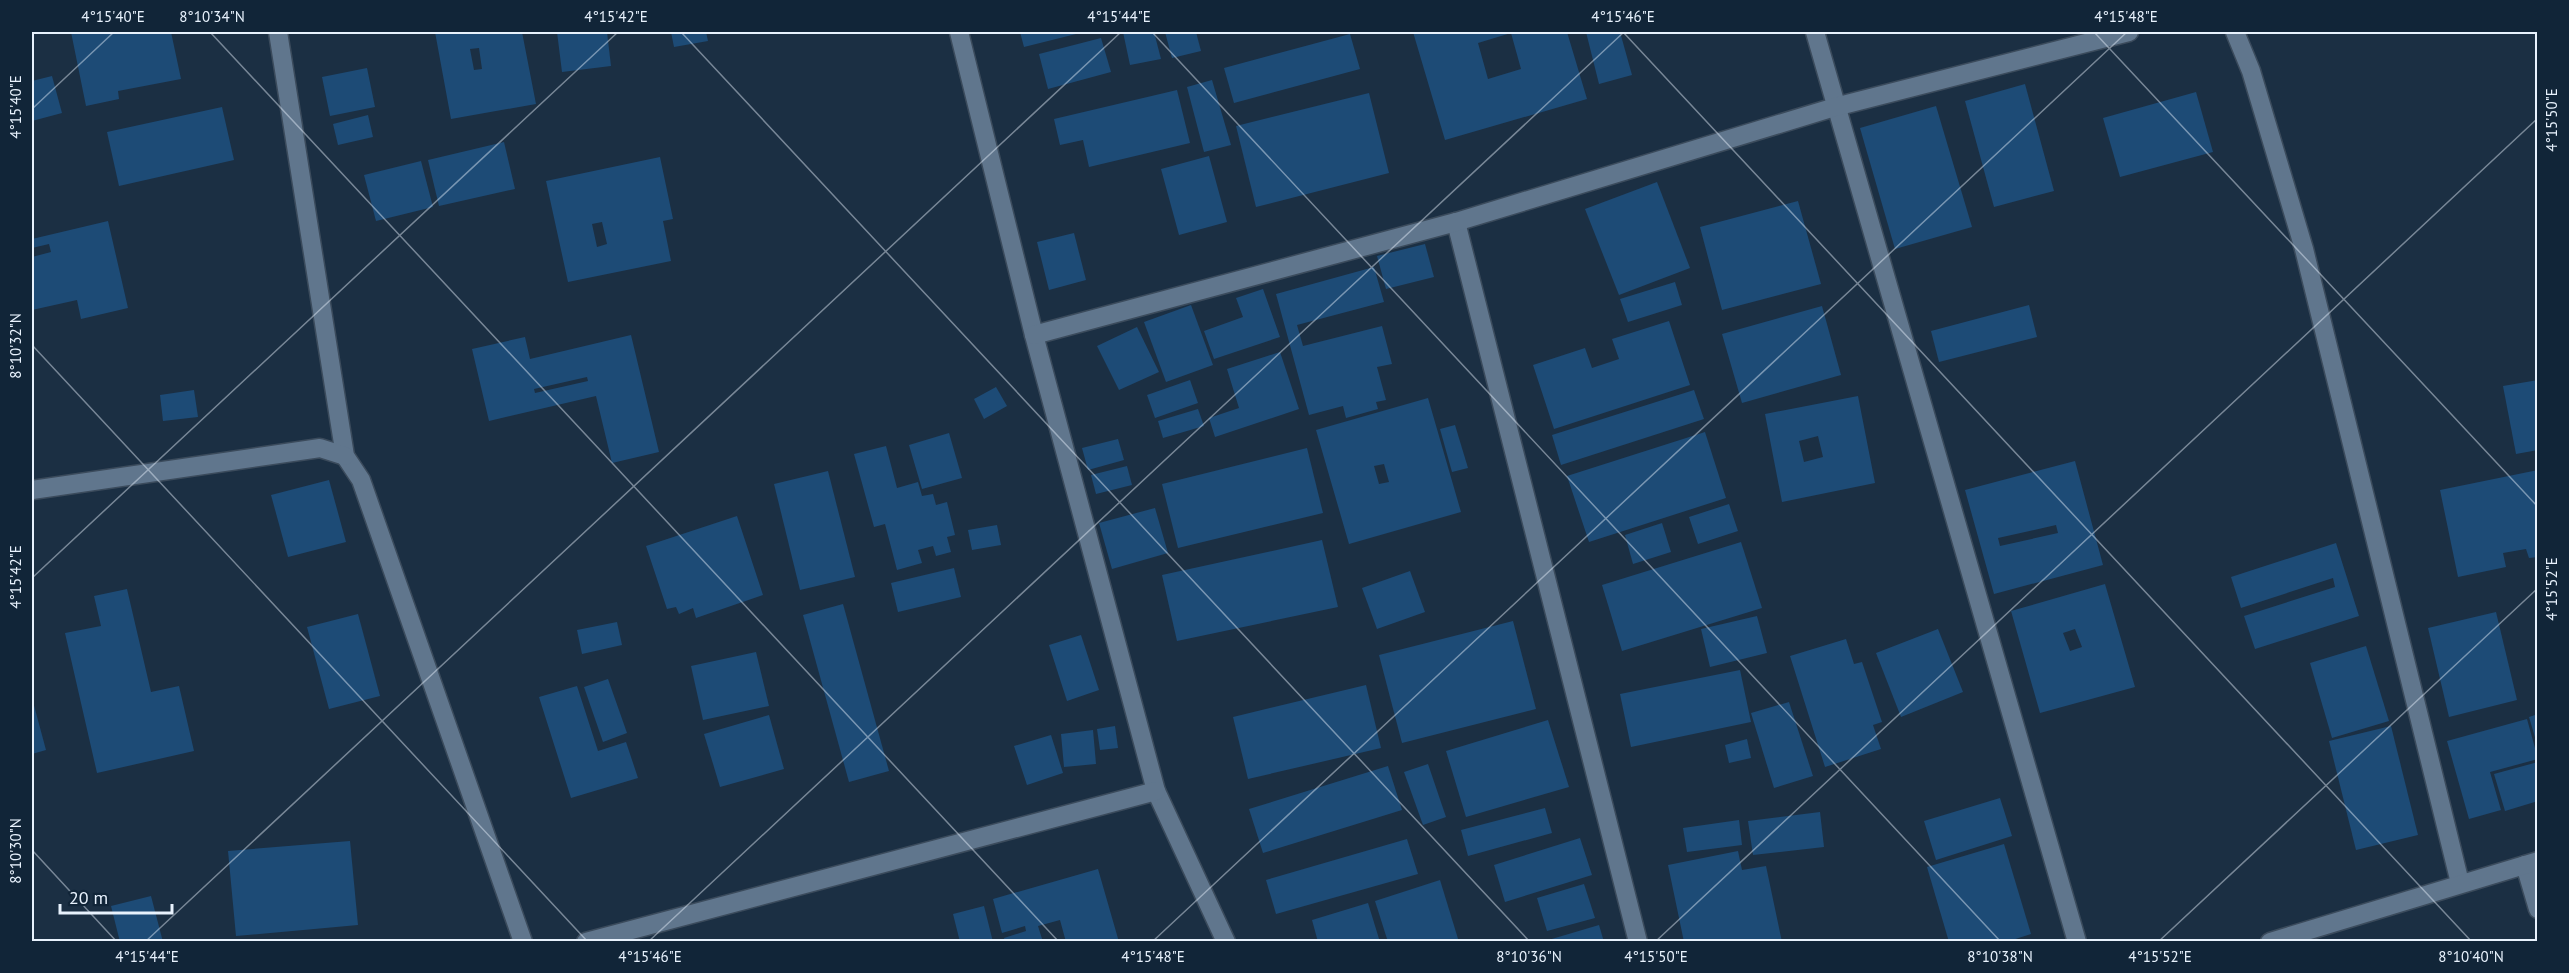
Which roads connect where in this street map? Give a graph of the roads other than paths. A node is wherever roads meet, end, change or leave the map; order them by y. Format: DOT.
graph roads {
  1 [pos="278,32"];
  2 [pos="959,32"];
  3 [pos="1815,32"];
  4 [pos="2129,32"];
  5 [pos="2235,32"];
  6 [pos="1835,107"];
  7 [pos="1456,222"];
  8 [pos="1034,335"];
  9 [pos="345,456"];
  10 [pos="32,490"];
  11 [pos="1156,790"];
  12 [pos="2531,863"];
  13 [pos="2460,883"];
  14 [pos="2538,909"];
  15 [pos="523,942"];
  16 [pos="585,942"];
  17 [pos="1226,942"];
  18 [pos="1638,942"];
  19 [pos="2077,942"];
  20 [pos="2270,942"];
  1 -- 9 [label="street"];
  2 -- 8 [label="street"];
  3 -- 6 [label="street"];
  4 -- 6 [label="street"];
  5 -- 13 [label="street"];
  6 -- 7 [label="street"];
  6 -- 19 [label="street"];
  7 -- 8 [label="street"];
  7 -- 18 [label="street"];
  8 -- 11 [label="street"];
  9 -- 10 [label="street"];
  9 -- 15 [label="street"];
  11 -- 16 [label="street"];
  11 -- 17 [label="street"];
  12 -- 13 [label="street"];
  12 -- 14 [label="street"];
  13 -- 20 [label="street"];
}
